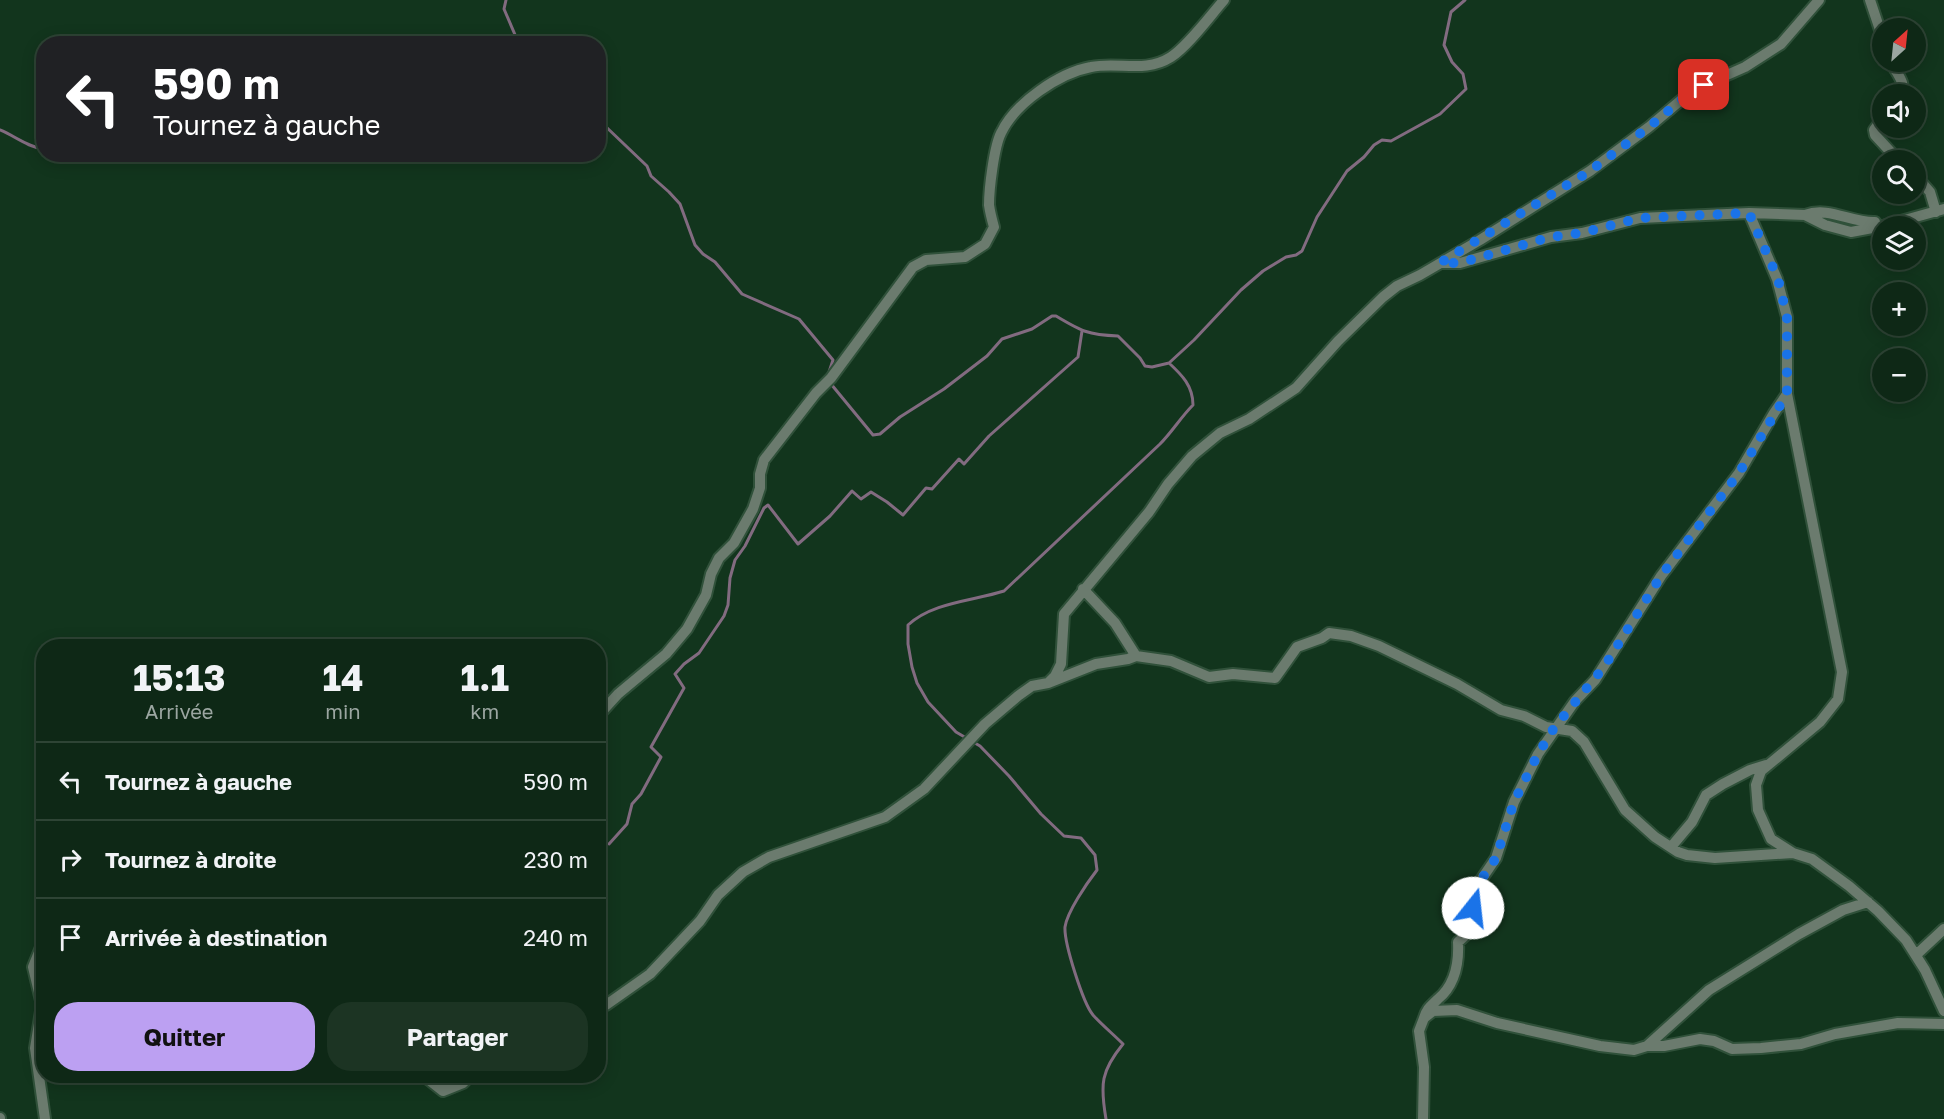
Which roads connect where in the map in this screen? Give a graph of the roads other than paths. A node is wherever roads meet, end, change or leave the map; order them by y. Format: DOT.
graph roads {
  1 [pos="1224,0"];
  2 [pos="1819,0"];
  3 [pos="1870,0"];
  4 [pos="1876,18"];
  5 [pos="1878,138"];
  6 [pos="1889,150"];
  7 [pos="1926,187"];
  8 [pos="1940,210"];
  9 [pos="1749,213"];
  10 [pos="1440,263"];
  11 [pos="1787,394"];
  12 [pos="1083,589"];
  13 [pos="1136,656"];
  14 [pos="1048,683"];
  15 [pos="606,707"];
  16 [pos="1554,728"];
  17 [pos="1769,764"];
  18 [pos="1671,848"];
  19 [pos="1793,853"];
  20 [pos="1868,902"];
  21 [pos="1944,929"];
  22 [pos="1916,955"];
  23 [pos="36,960"];
  24 [pos="36,980"];
  25 [pos="606,1005"];
  26 [pos="1944,1011"];
  27 [pos="1424,1018"];
  28 [pos="1944,1024"];
  29 [pos="1647,1046"];
  30 [pos="40,1083"];
  31 [pos="433,1083"];
  32 [pos="463,1083"];
  33 [pos="45,1119"];
  34 [pos="1423,1119"];
  1 -- 15 [label="street"];
  2 -- 10 [label="street"];
  3 -- 4 [label="street"];
  5 -- 6 [label="street"];
  7 -- 8 [label="street"];
  8 -- 9 [label="street"];
  9 -- 10 [label="street"];
  9 -- 11 [label="street"];
  10 -- 12 [label="street"];
  11 -- 16 [label="street"];
  11 -- 17 [label="street"];
  12 -- 13 [label="street"];
  12 -- 14 [label="street"];
  13 -- 14 [label="street"];
  13 -- 16 [label="street"];
  14 -- 25 [label="street"];
  16 -- 18 [label="street"];
  16 -- 27 [label="street"];
  17 -- 18 [label="street"];
  17 -- 19 [label="street"];
  18 -- 19 [label="street"];
  19 -- 20 [label="street"];
  20 -- 22 [label="street"];
  20 -- 29 [label="street"];
  21 -- 22 [label="street"];
  22 -- 26 [label="street"];
  23 -- 24 [label="street"];
  27 -- 29 [label="street"];
  27 -- 34 [label="street"];
  28 -- 29 [label="street"];
  30 -- 33 [label="street"];
  31 -- 32 [label="street"];
}
